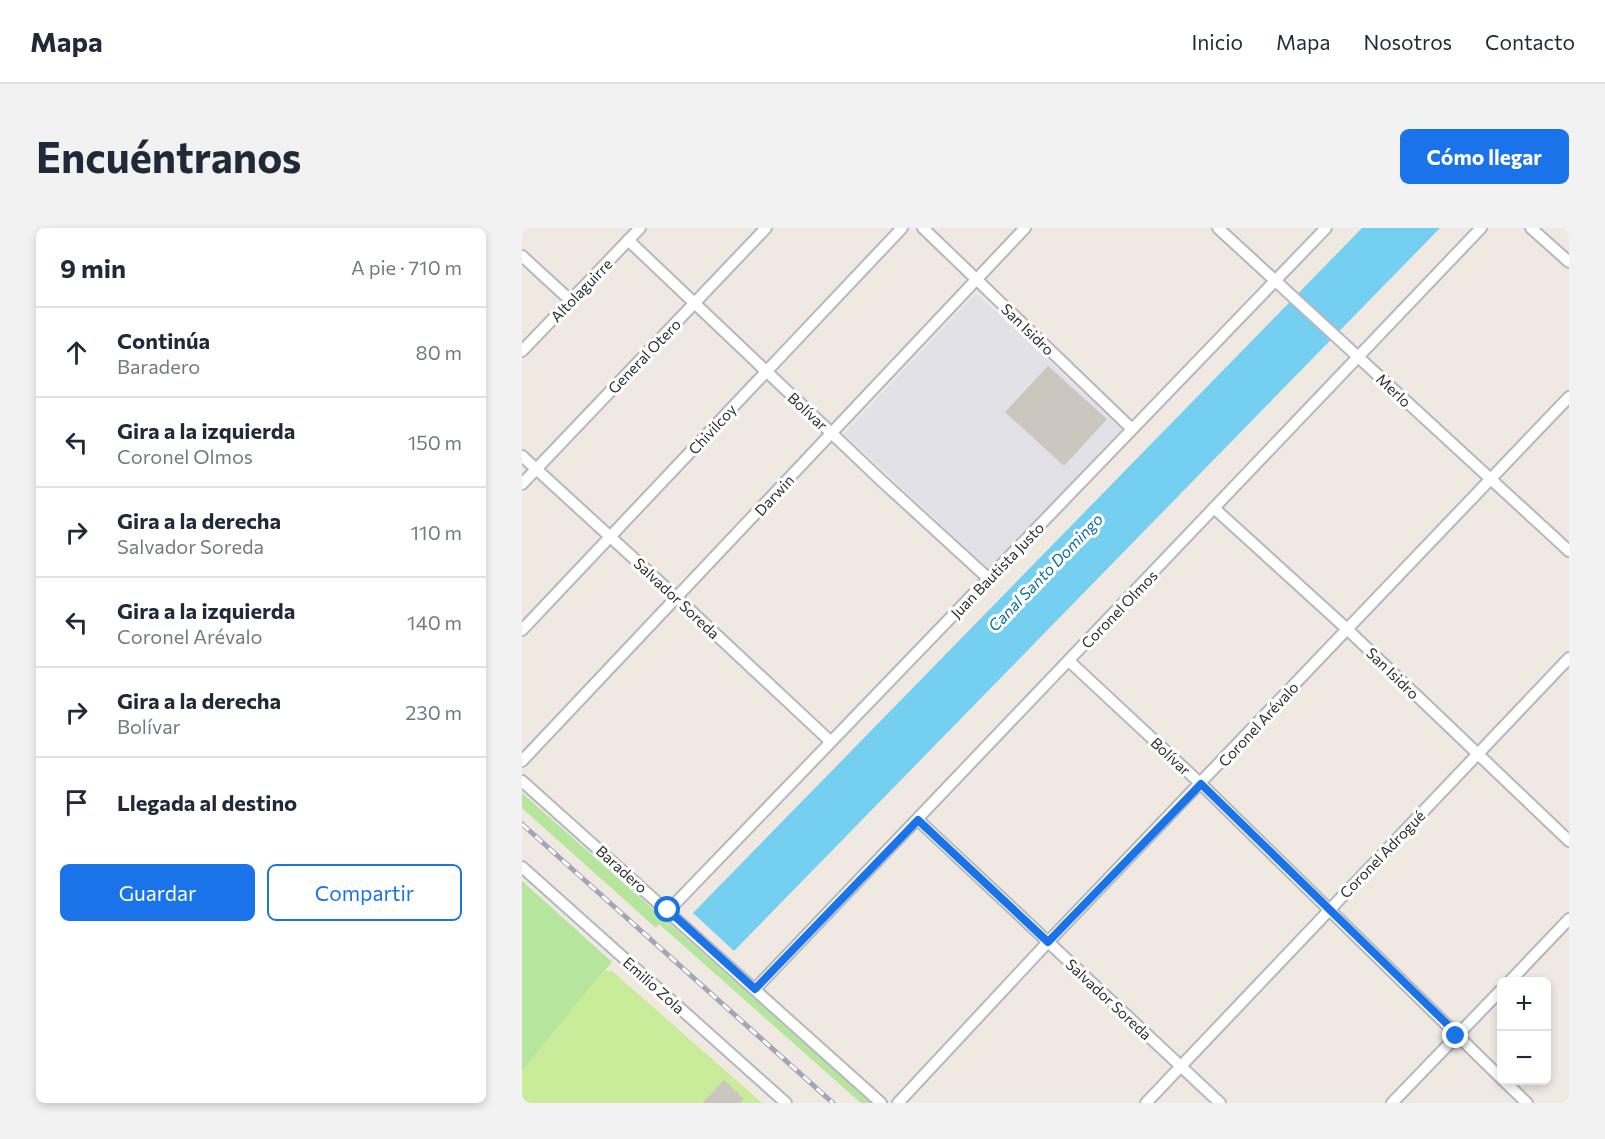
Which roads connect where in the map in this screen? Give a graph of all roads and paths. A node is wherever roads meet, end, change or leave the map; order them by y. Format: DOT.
graph roads {
  1 [pos="640,228"];
  2 [pos="766,228"];
  3 [pos="902,228"];
  4 [pos="923,228"];
  5 [pos="1025,228"];
  6 [pos="1218,228"];
  7 [pos="1326,228"];
  8 [pos="1482,228"];
  9 [pos="1531,228"];
  10 [pos="628,240"];
  11 [pos="522,256"];
  12 [pos="1569,262"];
  13 [pos="976,279"];
  14 [pos="1275,281"];
  15 [pos="571,301"];
  16 [pos="694,304"];
  17 [pos="522,351"];
  18 [pos="1358,357"];
  19 [pos="766,371"];
  20 [pos="1569,397"];
  21 [pos="1132,429"];
  22 [pos="832,433"];
  23 [pos="522,456"];
  24 [pos="536,469"];
  25 [pos="1491,479"];
  26 [pos="522,484"];
  27 [pos="1214,508"];
  28 [pos="610,537"];
  29 [pos="1569,551"];
  30 [pos="989,579"];
  31 [pos="677,598"];
  32 [pos="1347,629"];
  33 [pos="522,630"];
  34 [pos="1569,658"];
  35 [pos="1069,661"];
  36 [pos="830,741"];
  37 [pos="1477,755"];
  38 [pos="522,761"];
  39 [pos="522,781"];
  40 [pos="1201,784"];
  41 [pos="918,820"];
  42 [pos="1569,841"];
  43 [pos="522,867"];
  44 [pos="1330,909"];
  45 [pos="668,910"];
  46 [pos="1569,919"];
  47 [pos="1048,942"];
  48 [pos="1513,977"];
  49 [pos="755,989"];
  50 [pos="1497,994"];
  51 [pos="1456,1036"];
  52 [pos="1180,1067"];
  53 [pos="1497,1075"];
  54 [pos="1507,1085"];
  55 [pos="786,1103"];
  56 [pos="881,1103"];
  57 [pos="898,1103"];
  58 [pos="1146,1103"];
  59 [pos="1220,1103"];
  60 [pos="1392,1103"];
  61 [pos="1527,1103"];
  1 -- 10 [label="street, Altolaguirre"];
  2 -- 16 [label="street, General Otero"];
  3 -- 19 [label="street, Chivilcoy"];
  4 -- 13 [label="street, San Isidro"];
  5 -- 13 [label="street, Darwin"];
  6 -- 14 [label="street, Merlo"];
  7 -- 14 [label="street, Juan Bautista Justo"];
  8 -- 18 [label="street, Coronel Olmos"];
  9 -- 12 [label="street"];
  10 -- 15 [label="street, Altolaguirre"];
  10 -- 16 [label="street, Bolívar"];
  11 -- 15 [label="street"];
  13 -- 21 [label="street, San Isidro"];
  13 -- 22 [label="street, Darwin"];
  14 -- 18 [label="street, Merlo"];
  14 -- 21 [label="street, Juan Bautista Justo"];
  15 -- 17 [label="street, Altolaguirre"];
  16 -- 19 [label="street, Bolívar"];
  16 -- 24 [label="street, General Otero"];
  18 -- 25 [label="street, Merlo"];
  18 -- 27 [label="street, Coronel Olmos"];
  19 -- 22 [label="street, Bolívar"];
  19 -- 28 [label="street, Chivilcoy"];
  20 -- 25 [label="street, Coronel Arévalo"];
  21 -- 30 [label="street, Juan Bautista Justo"];
  22 -- 30 [label="street, Bolívar"];
  22 -- 31 [label="street, Darwin"];
  23 -- 24 [label="street, Salvador Soreda"];
  24 -- 26 [label="street, General Otero"];
  24 -- 28 [label="street, Salvador Soreda"];
  25 -- 29 [label="street, Merlo"];
  25 -- 32 [label="street, Coronel Arévalo"];
  27 -- 32 [label="street, San Isidro"];
  27 -- 35 [label="street, Coronel Olmos"];
  28 -- 31 [label="street, Salvador Soreda"];
  28 -- 33 [label="street, Chivilcoy"];
  30 -- 36 [label="street, Juan Bautista Justo"];
  31 -- 36 [label="street, Salvador Soreda"];
  31 -- 38 [label="street, Darwin"];
  32 -- 37 [label="street, San Isidro"];
  32 -- 40 [label="street, Coronel Arévalo"];
  34 -- 37 [label="street, Coronel Adrogué"];
  35 -- 40 [label="street, Bolívar"];
  35 -- 41 [label="street, Coronel Olmos"];
  36 -- 45 [label="street, Juan Bautista Justo"];
  37 -- 42 [label="street, San Isidro"];
  37 -- 44 [label="street, Coronel Adrogué"];
  39 -- 45 [label="street, Baradero"];
  40 -- 44 [label="street, Bolívar"];
  40 -- 47 [label="street, Coronel Arévalo"];
  41 -- 47 [label="street, Salvador Soreda"];
  41 -- 49 [label="street, Coronel Olmos"];
  43 -- 55 [label="street, Emilio Zola"];
  44 -- 51 [label="street, Bolívar"];
  44 -- 52 [label="street, Coronel Adrogué"];
  45 -- 49 [label="street, Baradero"];
  46 -- 48 [label="street"];
  47 -- 52 [label="street, Salvador Soreda"];
  47 -- 57 [label="street, Coronel Arévalo"];
  49 -- 56 [label="street, Baradero"];
  50 -- 51 [label="street"];
  51 -- 53 [label="street, Bolívar"];
  51 -- 60 [label="street"];
  52 -- 58 [label="street, Coronel Adrogué"];
  52 -- 59 [label="street, Salvador Soreda"];
  54 -- 61 [label="street, Bolívar"];
}
